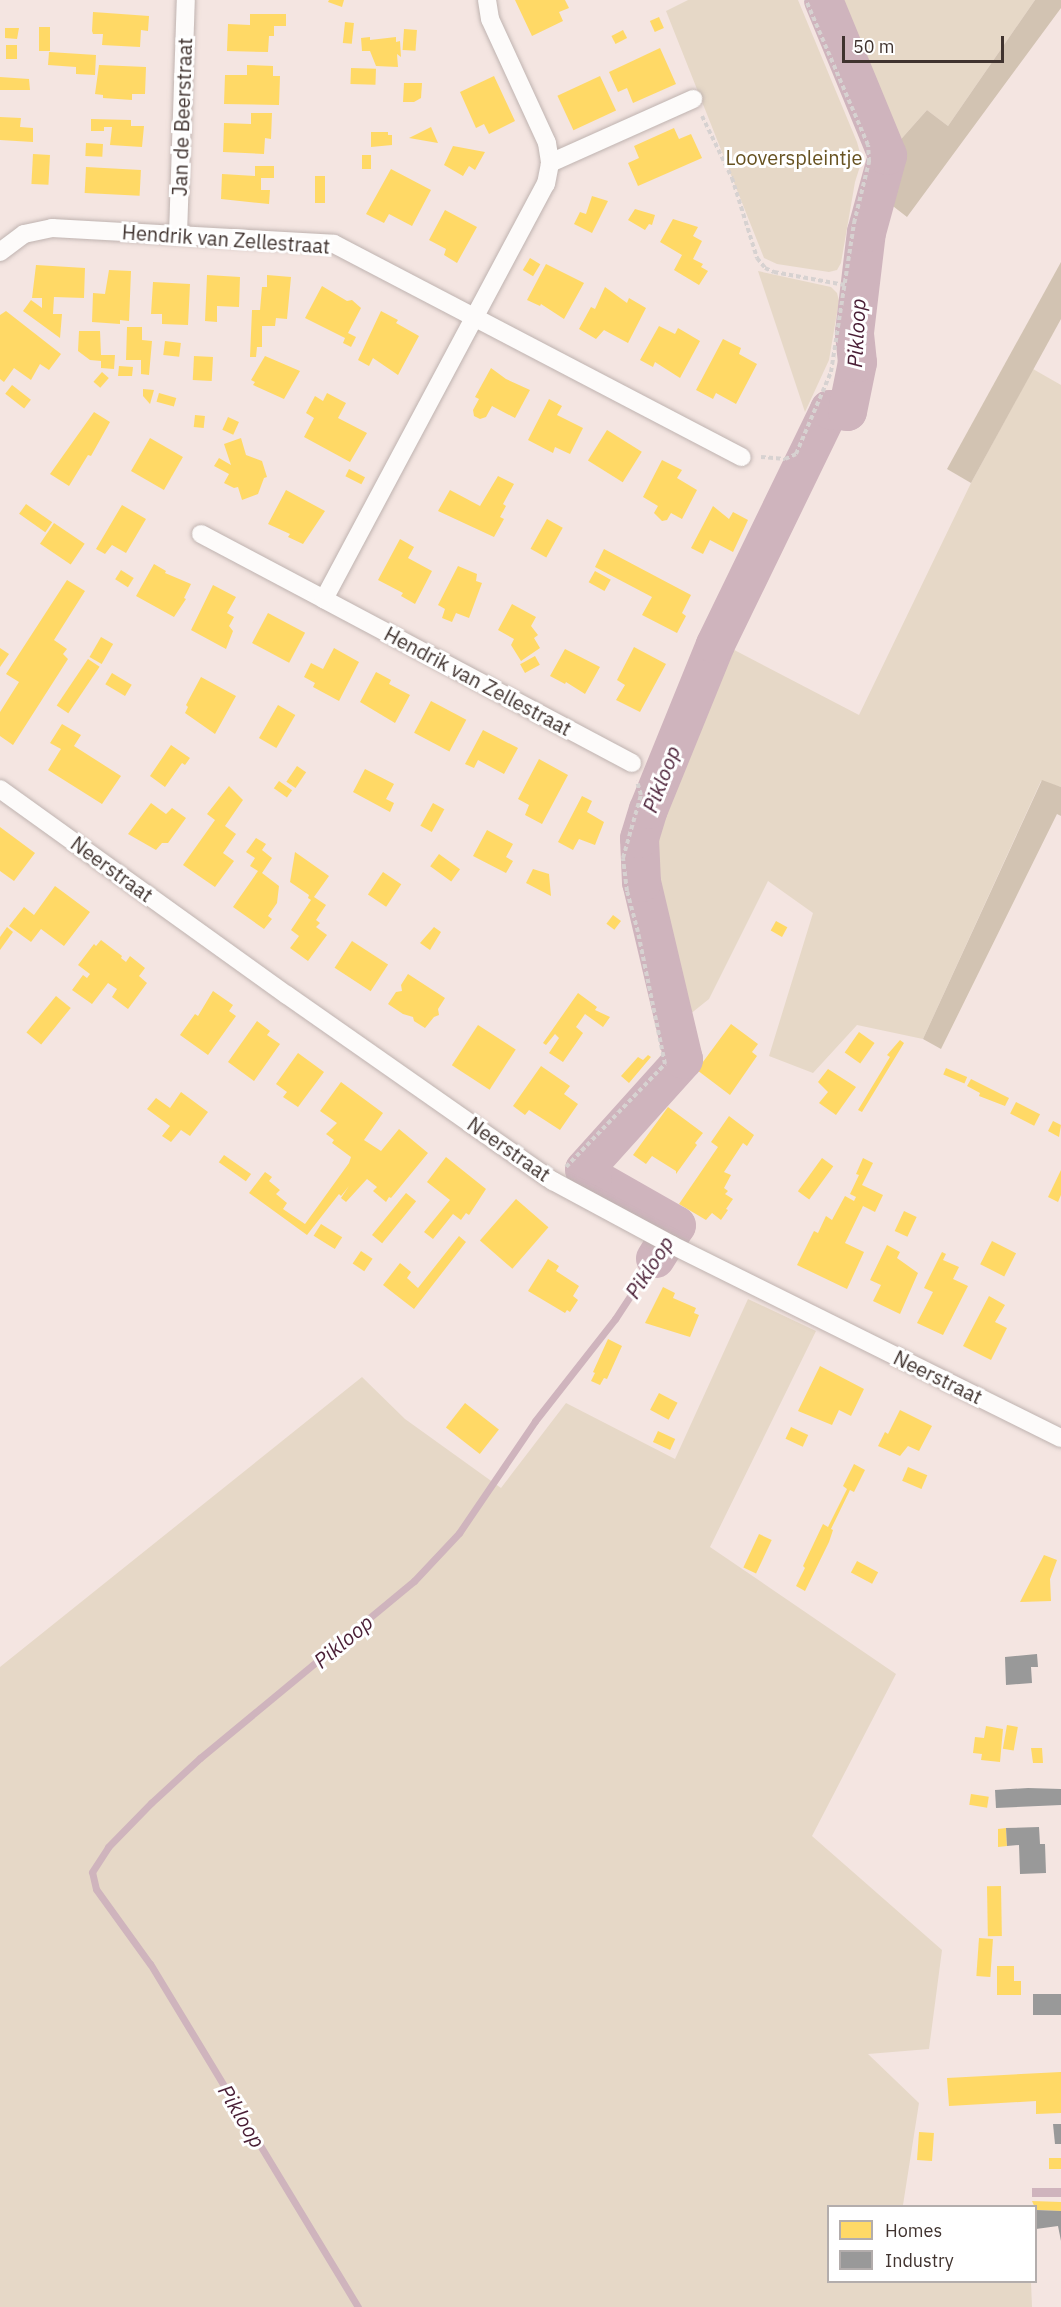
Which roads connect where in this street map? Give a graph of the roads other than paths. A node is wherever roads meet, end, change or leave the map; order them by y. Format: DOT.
graph roads {
  1 [pos="186,0"];
  2 [pos="487,0"];
  3 [pos="693,99"];
  4 [pos="550,164"];
  5 [pos="178,235"];
  6 [pos="0,252"];
  7 [pos="477,317"];
  8 [pos="742,457"];
  9 [pos="201,534"];
  10 [pos="324,599"];
  11 [pos="633,763"];
  12 [pos="0,789"];
  13 [pos="1061,1438"];
  1 -- 5 [label="street, Jan de Beerstraat"];
  2 -- 4 [label="street"];
  3 -- 4 [label="street"];
  4 -- 7 [label="street"];
  5 -- 6 [label="street, Hendrik van Zellestraat"];
  5 -- 7 [label="street, Hendrik van Zellestraat"];
  7 -- 8 [label="street, Hendrik van Zellestraat"];
  7 -- 10 [label="street"];
  9 -- 10 [label="street, Hendrik van Zellestraat"];
  10 -- 11 [label="street, Hendrik van Zellestraat"];
  12 -- 13 [label="street, Neerstraat"];
}
